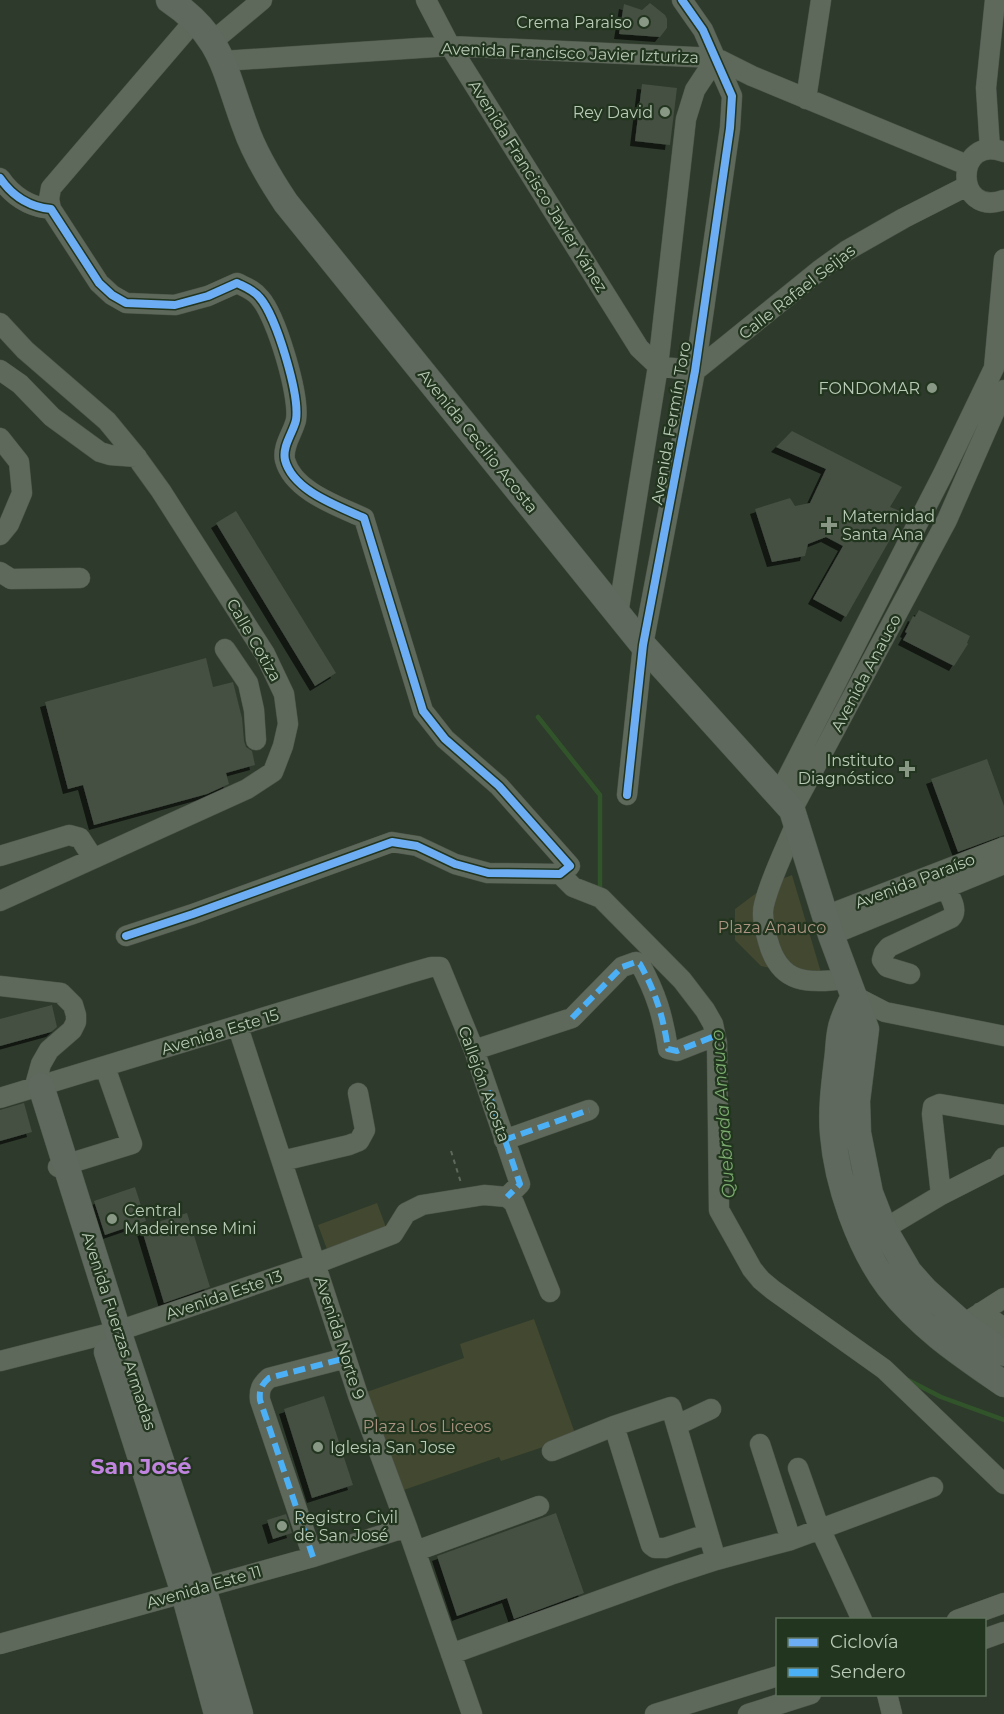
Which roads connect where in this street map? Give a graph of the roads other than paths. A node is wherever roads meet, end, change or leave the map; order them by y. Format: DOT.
graph roads {
  1 [pos="169,0"];
  2 [pos="262,0"];
  3 [pos="426,0"];
  4 [pos="682,0"];
  5 [pos="821,0"];
  6 [pos="995,0"];
  7 [pos="195,20"];
  8 [pos="450,46"];
  9 [pos="218,51"];
  10 [pos="716,58"];
  11 [pos="806,99"];
  12 [pos="997,150"];
  13 [pos="968,165"];
  14 [pos="0,178"];
  15 [pos="967,186"];
  16 [pos="1004,200"];
  17 [pos="51,209"];
  18 [pos="1004,259"];
  19 [pos="0,323"];
  20 [pos="658,366"];
  21 [pos="0,370"];
  22 [pos="696,371"];
  23 [pos="1004,390"];
  24 [pos="0,438"];
  25 [pos="137,458"];
  26 [pos="925,509"];
  27 [pos="947,520"];
  28 [pos="0,535"];
  29 [pos="0,572"];
  30 [pos="80,578"];
  31 [pos="618,614"];
  32 [pos="643,645"];
  33 [pos="225,649"];
  34 [pos="273,671"];
  35 [pos="248,683"];
  36 [pos="256,740"];
  37 [pos="627,795"];
  38 [pos="789,809"];
  39 [pos="1004,847"];
  40 [pos="0,856"];
  41 [pos="93,858"];
  42 [pos="1004,864"];
  43 [pos="560,874"];
  44 [pos="946,888"];
  45 [pos="0,901"];
  46 [pos="828,926"];
  47 [pos="126,936"];
  48 [pos="440,967"];
  49 [pos="910,974"];
  50 [pos="0,986"];
  51 [pos="851,987"];
  52 [pos="1004,1026"];
  53 [pos="238,1027"];
  54 [pos="715,1036"];
  55 [pos="1004,1036"];
  56 [pos="474,1050"];
  57 [pos="105,1067"];
  58 [pos="34,1089"];
  59 [pos="358,1093"];
  60 [pos="0,1098"];
  61 [pos="589,1110"];
  62 [pos="1004,1115"];
  63 [pos="504,1140"];
  64 [pos="1004,1157"];
  65 [pos="282,1161"];
  66 [pos="62,1166"];
  67 [pos="941,1195"];
  68 [pos="507,1197"];
  69 [pos="884,1229"];
  70 [pos="315,1264"];
  71 [pos="550,1292"];
  72 [pos="1004,1298"];
  73 [pos="972,1318"];
  74 [pos="1004,1328"];
  75 [pos="110,1333"];
  76 [pos="939,1339"];
  77 [pos="1004,1353"];
  78 [pos="346,1358"];
  79 [pos="0,1361"];
  80 [pos="1004,1384"];
  81 [pos="711,1409"];
  82 [pos="677,1425"];
  83 [pos="615,1426"];
  84 [pos="760,1444"];
  85 [pos="552,1451"];
  86 [pos="798,1468"];
  87 [pos="1004,1484"];
  88 [pos="933,1487"];
  89 [pos="539,1506"];
  90 [pos="408,1527"];
  91 [pos="821,1530"];
  92 [pos="708,1534"];
  93 [pos="791,1540"];
  94 [pos="416,1551"];
  95 [pos="314,1557"];
  96 [pos="716,1560"];
  97 [pos="194,1590"];
  98 [pos="1004,1603"];
  99 [pos="861,1618"];
  100 [pos="963,1618"];
  101 [pos="1004,1632"];
  102 [pos="986,1638"];
  103 [pos="0,1644"];
  104 [pos="452,1654"];
  105 [pos="776,1676"];
  106 [pos="808,1696"];
  107 [pos="887,1696"];
  108 [pos="217,1714"];
  109 [pos="230,1714"];
  110 [pos="240,1714"];
  111 [pos="472,1714"];
  112 [pos="655,1714"];
  113 [pos="748,1714"];
  114 [pos="892,1714"];
  1 -- 7 [label="main road"];
  2 -- 9 [label="street"];
  3 -- 8 [label="street, Avenida Francisco Javier Yánez"];
  4 -- 10 [label="street"];
  5 -- 11 [label="street"];
  6 -- 12 [label="street"];
  7 -- 9 [label="main road"];
  7 -- 17 [label="street"];
  8 -- 9 [label="street, Avenida Francisco Javier Izturiza"];
  8 -- 10 [label="street, Avenida Francisco Javier Izturiza"];
  8 -- 20 [label="street, Avenida Francisco Javier Yánez"];
  9 -- 31 [label="main road, Avenida Cecilio Acosta"];
  10 -- 11 [label="street, Avenida Francisco Javier Izturiza"];
  10 -- 20 [label="street, Avenida Fermín Toro"];
  10 -- 22 [label="street, Avenida Fermín Toro"];
  11 -- 13 [label="street, Avenida Francisco Javier Izturiza"];
  12 -- 13 [label="street"];
  13 -- 15 [label="street"];
  14 -- 17 [label="street"];
  15 -- 16 [label="street"];
  15 -- 22 [label="street, Calle Rafael Seijas"];
  17 -- 43 [label="street"];
  18 -- 26 [label="street, Avenida Anauco"];
  19 -- 25 [label="street, Calle Cotiza"];
  20 -- 22 [label="street"];
  20 -- 31 [label="street, Avenida Fermín Toro"];
  21 -- 25 [label="street"];
  22 -- 32 [label="street, Avenida Fermín Toro"];
  23 -- 27 [label="street, Avenida Anauco"];
  24 -- 28 [label="street"];
  25 -- 34 [label="street, Calle Cotiza"];
  26 -- 27 [label="street"];
  26 -- 38 [label="street, Avenida Anauco"];
  27 -- 38 [label="street, Avenida Anauco"];
  29 -- 30 [label="street"];
  31 -- 32 [label="main road, Avenida Cecilio Acosta"];
  32 -- 37 [label="street, Avenida Fermín Toro"];
  32 -- 38 [label="main road, Avenida Cecilio Acosta"];
  33 -- 35 [label="street"];
  34 -- 35 [label="street"];
  34 -- 41 [label="street, Calle Cotiza"];
  35 -- 36 [label="street"];
  38 -- 46 [label="main road"];
  38 -- 51 [label="street"];
  39 -- 46 [label="street, Avenida Paraíso"];
  40 -- 41 [label="street"];
  41 -- 45 [label="street, Calle Cotiza"];
  42 -- 44 [label="street, Avenida Paraíso"];
  43 -- 47 [label="street"];
  43 -- 54 [label="street"];
  44 -- 46 [label="street, Avenida Paraíso"];
  44 -- 49 [label="street"];
  46 -- 51 [label="main road"];
  48 -- 53 [label="street, Avenida Este 15"];
  48 -- 56 [label="street, Callejón Acosta"];
  50 -- 58 [label="street"];
  51 -- 52 [label="street"];
  51 -- 55 [label="street"];
  51 -- 69 [label="main road"];
  51 -- 76 [label="main road"];
  53 -- 57 [label="street, Avenida Este 15"];
  53 -- 65 [label="street, Avenida Norte 9"];
  54 -- 56 [label="street"];
  54 -- 87 [label="street"];
  56 -- 63 [label="street, Callejón Acosta"];
  57 -- 58 [label="street, Avenida Este 15"];
  57 -- 66 [label="street"];
  58 -- 60 [label="street, Avenida Este 15"];
  58 -- 66 [label="main road, Avenida Fuerzas Armadas"];
  58 -- 75 [label="main road, Avenida Fuerzas Armadas"];
  59 -- 65 [label="street"];
  61 -- 63 [label="street"];
  62 -- 67 [label="street"];
  63 -- 68 [label="street, Callejón Acosta"];
  64 -- 67 [label="street"];
  65 -- 70 [label="street, Avenida Norte 9"];
  66 -- 75 [label="main road, Avenida Fuerzas Armadas"];
  67 -- 69 [label="street"];
  68 -- 70 [label="street, Avenida Este 13"];
  68 -- 71 [label="street"];
  69 -- 73 [label="main road"];
  70 -- 75 [label="street, Avenida Este 13"];
  70 -- 78 [label="street, Avenida Norte 9"];
  72 -- 73 [label="street"];
  73 -- 74 [label="street"];
  73 -- 76 [label="street"];
  73 -- 77 [label="main road"];
  75 -- 79 [label="street, Avenida Este 13"];
  75 -- 97 [label="main road, Avenida Fuerzas Armadas"];
  76 -- 80 [label="main road"];
  78 -- 90 [label="street, Avenida Norte 9"];
  78 -- 95 [label="street"];
  81 -- 82 [label="street"];
  82 -- 83 [label="street"];
  82 -- 92 [label="street"];
  83 -- 85 [label="street"];
  83 -- 92 [label="street"];
  84 -- 93 [label="street"];
  86 -- 91 [label="street"];
  88 -- 91 [label="street"];
  89 -- 94 [label="street"];
  90 -- 94 [label="street, Avenida Norte 9"];
  90 -- 95 [label="street, Avenida Este 11"];
  91 -- 93 [label="street"];
  91 -- 99 [label="street"];
  92 -- 96 [label="street"];
  93 -- 96 [label="street"];
  94 -- 104 [label="street, Avenida Norte 9"];
  95 -- 97 [label="street, Avenida Este 11"];
  96 -- 104 [label="street"];
  97 -- 103 [label="street, Avenida Este 11"];
  97 -- 108 [label="main road, Avenida Fuerzas Armadas"];
  97 -- 109 [label="street"];
  97 -- 110 [label="main road, Avenida Fuerzas Armadas"];
  98 -- 100 [label="street"];
  101 -- 102 [label="street"];
  104 -- 111 [label="street, Avenida Norte 9"];
  105 -- 112 [label="street"];
  106 -- 113 [label="street"];
  107 -- 114 [label="street"];
}
